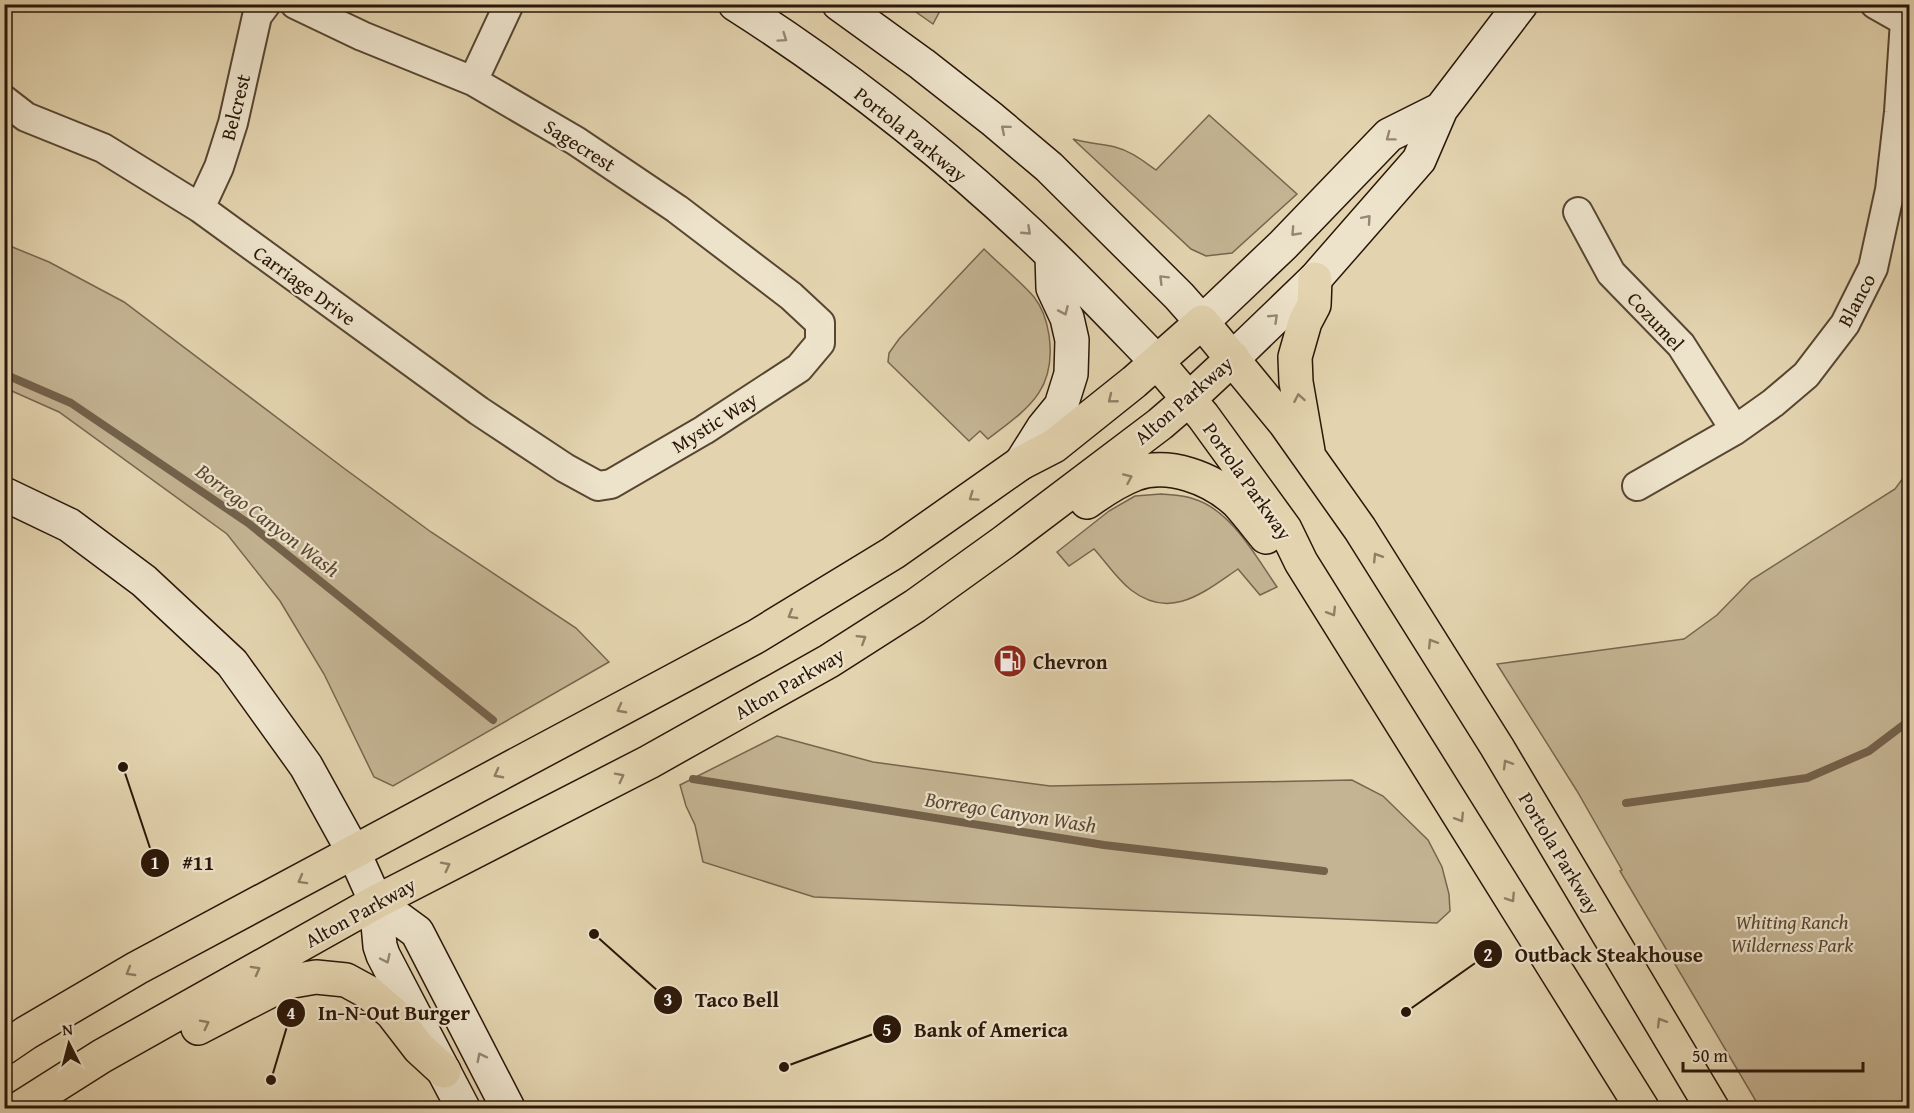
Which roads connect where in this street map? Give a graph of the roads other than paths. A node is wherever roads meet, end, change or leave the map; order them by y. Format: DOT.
graph roads {
  1 [pos="266,4"];
  2 [pos="295,4"];
  3 [pos="509,4"];
  4 [pos="735,4"];
  5 [pos="839,4"];
  6 [pos="1521,4"];
  7 [pos="1875,4"];
  8 [pos="1907,18"];
  9 [pos="473,81"];
  10 [pos="4,100"];
  11 [pos="1441,109"];
  12 [pos="200,208"];
  13 [pos="1578,212"];
  14 [pos="1053,255"];
  15 [pos="1316,279"];
  16 [pos="1202,322"];
  17 [pos="820,343"];
  18 [pos="1233,358"];
  19 [pos="1157,362"];
  20 [pos="1189,399"];
  21 [pos="1735,430"];
  22 [pos="1309,456"];
  23 [pos="1021,463"];
  24 [pos="598,486"];
  25 [pos="1636,486"];
  26 [pos="4,494"];
  27 [pos="1004,542"];
  28 [pos="1301,562"];
  29 [pos="353,851"];
  30 [pos="376,902"];
  31 [pos="132,1040"];
  32 [pos="4,1048"];
  33 [pos="444,1071"];
  34 [pos="20,1108"];
  35 [pos="463,1108"];
  36 [pos="508,1108"];
  37 [pos="1642,1108"];
  38 [pos="1712,1108"];
  1 -- 12 [label="street, Belcrest"];
  2 -- 9 [label="street, Sagecrest"];
  3 -- 9 [label="street"];
  4 -- 14 [label="main road, Portola Parkway, one-way"];
  16 -- 5 [label="main road, Portola Parkway, one-way"];
  6 -- 11 [label="main road, Alton Parkway"];
  7 -- 8 [label="street"];
  8 -- 21 [label="street, Blanco"];
  9 -- 17 [label="street, Sagecrest"];
  10 -- 12 [label="street, Carriage Drive"];
  15 -- 11 [label="main road, Alton Parkway, one-way"];
  11 -- 16 [label="main road, Alton Parkway, one-way"];
  12 -- 24 [label="street, Carriage Drive"];
  13 -- 21 [label="street, Cozumel"];
  14 -- 19 [label="main road, Portola Parkway"];
  14 -- 23 [label="main road, one-way"];
  18 -- 15 [label="main road, Alton Parkway, one-way"];
  22 -- 15 [label="main road, one-way"];
  16 -- 18 [label="main road, Portola Parkway"];
  16 -- 19 [label="main road, Alton Parkway"];
  17 -- 24 [label="street, Mystic Way"];
  18 -- 20 [label="main road, Alton Parkway"];
  18 -- 22 [label="main road, Portola Parkway"];
  19 -- 20 [label="main road, Portola Parkway"];
  19 -- 23 [label="main road, Alton Parkway, one-way"];
  20 -- 27 [label="main road, Alton Parkway"];
  20 -- 28 [label="main road, Portola Parkway"];
  21 -- 25 [label="street, Blanco"];
  38 -- 22 [label="main road, Portola Parkway, one-way"];
  23 -- 29 [label="main road, Alton Parkway, one-way"];
  26 -- 29 [label="main road"];
  27 -- 28 [label="main road, one-way"];
  30 -- 27 [label="main road, Alton Parkway, one-way"];
  28 -- 37 [label="main road, Portola Parkway, one-way"];
  29 -- 30 [label="main road"];
  29 -- 32 [label="main road, Alton Parkway, one-way"];
  31 -- 30 [label="main road, Alton Parkway, one-way"];
  30 -- 33 [label="main road, one-way"];
  36 -- 30 [label="main road, one-way"];
  31 -- 33 [label="main road, one-way"];
  31 -- 34 [label="main road, Alton Parkway"];
  33 -- 35 [label="main road"];
}
